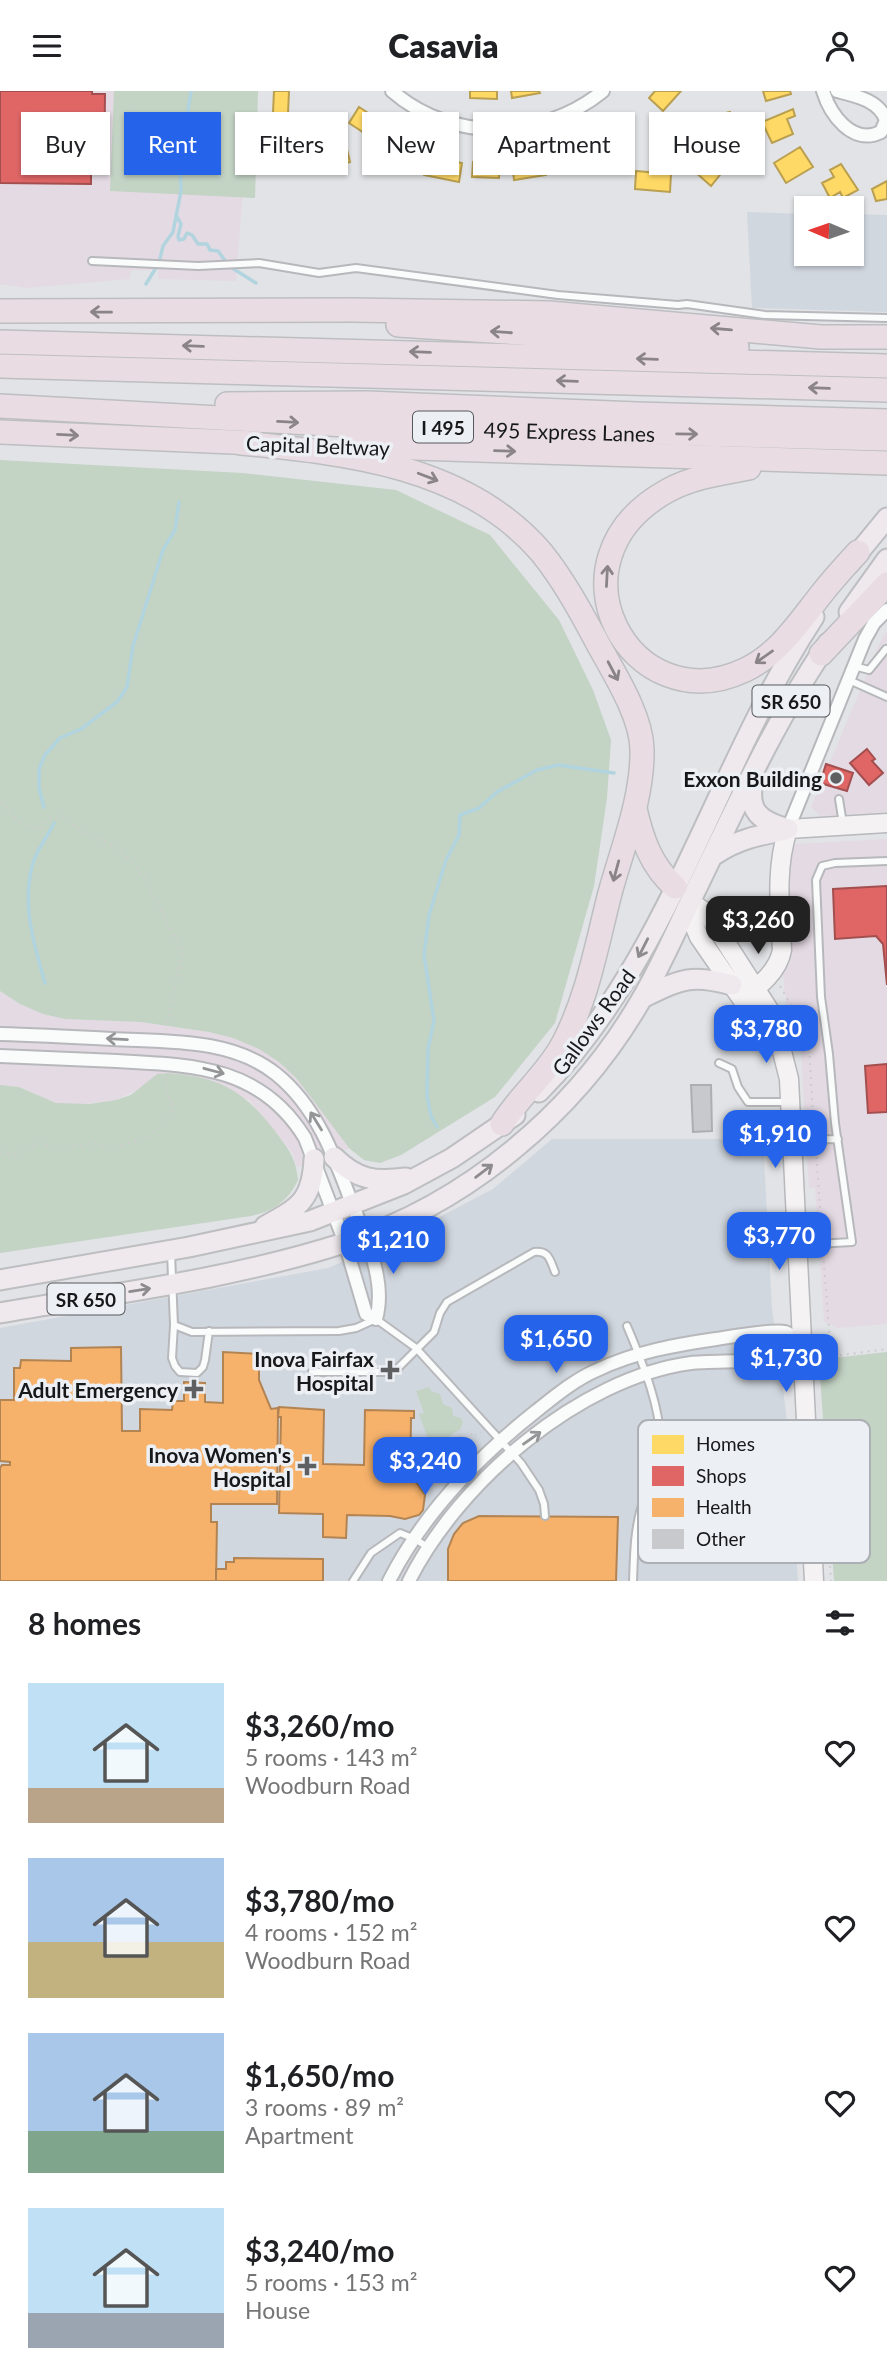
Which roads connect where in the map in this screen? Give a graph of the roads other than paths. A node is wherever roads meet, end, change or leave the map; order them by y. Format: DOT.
graph roads {
  1 [pos="393,91"];
  2 [pos="603,91"];
  3 [pos="823,91"];
  4 [pos="837,91"];
  5 [pos="92,261"];
  6 [pos="0,311"];
  7 [pos="193,311"];
  8 [pos="887,318"];
  9 [pos="887,337"];
  10 [pos="0,342"];
  11 [pos="887,356"];
  12 [pos="0,366"];
  13 [pos="88,366"];
  14 [pos="887,366"];
  15 [pos="887,390"];
  16 [pos="0,406"];
  17 [pos="887,409"];
  18 [pos="887,421"];
  19 [pos="0,432"];
  20 [pos="887,439"];
  21 [pos="241,443"];
  22 [pos="796,460"];
  23 [pos="887,463"];
  24 [pos="887,518"];
  25 [pos="858,552"];
  26 [pos="887,559"];
  27 [pos="887,583"];
  28 [pos="887,610"];
  29 [pos="886,649"];
  30 [pos="821,654"];
  31 [pos="854,666"];
  32 [pos="849,680"];
  33 [pos="887,697"];
  34 [pos="755,770"];
  35 [pos="839,799"];
  36 [pos="635,806"];
  37 [pos="887,823"];
  38 [pos="843,826"];
  39 [pos="788,829"];
  40 [pos="715,854"];
  41 [pos="887,862"];
  42 [pos="682,895"];
  43 [pos="744,991"];
  44 [pos="642,998"];
  45 [pos="0,1034"];
  46 [pos="0,1056"];
  47 [pos="719,1063"];
  48 [pos="790,1102"];
  49 [pos="502,1124"];
  50 [pos="838,1139"];
  51 [pos="793,1140"];
  52 [pos="334,1157"];
  53 [pos="314,1159"];
  54 [pos="417,1177"];
  55 [pos="353,1205"];
  56 [pos="334,1213"];
  57 [pos="364,1236"];
  58 [pos="242,1237"];
  59 [pos="345,1243"];
  60 [pos="797,1245"];
  61 [pos="170,1250"];
  62 [pos="555,1272"];
  63 [pos="0,1280"];
  64 [pos="173,1285"];
  65 [pos="0,1313"];
  66 [pos="376,1319"];
  67 [pos="174,1325"];
  68 [pos="627,1327"];
  69 [pos="209,1331"];
  70 [pos="803,1344"];
  71 [pos="416,1348"];
  72 [pos="638,1353"];
  73 [pos="312,1371"];
  74 [pos="644,1374"];
  75 [pos="659,1420"];
  76 [pos="807,1420"];
  77 [pos="500,1441"];
  78 [pos="511,1453"];
  79 [pos="545,1516"];
  80 [pos="638,1517"];
  81 [pos="415,1539"];
  82 [pos="429,1548"];
  83 [pos="813,1563"];
  84 [pos="353,1581"];
  85 [pos="389,1581"];
  86 [pos="409,1581"];
  87 [pos="633,1581"];
  88 [pos="814,1581"];
  1 -- 2 [label="street"];
  3 -- 4 [label="street"];
  5 -- 8 [label="lane"];
  7 -- 6 [label="highway, one-way"];
  9 -- 7 [label="highway, one-way"];
  11 -- 7 [label="highway, one-way"];
  14 -- 10 [label="highway, one-way"];
  12 -- 13 [label="highway"];
  15 -- 13 [label="highway, one-way"];
  13 -- 17 [label="highway"];
  16 -- 18 [label="highway"];
  16 -- 20 [label="highway, 495 Express Lanes / I 495, one-way"];
  19 -- 21 [label="highway, Capital Beltway / I 495, one-way"];
  21 -- 22 [label="highway, Capital Beltway / I 495, one-way"];
  21 -- 36 [label="highway, one-way"];
  22 -- 23 [label="highway, Capital Beltway / I 495"];
  25 -- 22 [label="highway, one-way"];
  24 -- 25 [label="main road, Gallows Road / SR 650"];
  25 -- 42 [label="main road, Gallows Road / SR 650"];
  26 -- 30 [label="main road, Gallows Road / SR 650"];
  27 -- 30 [label="highway"];
  28 -- 31 [label="street"];
  29 -- 31 [label="lane"];
  30 -- 34 [label="main road, Gallows Road / SR 650"];
  31 -- 32 [label="street"];
  32 -- 33 [label="lane"];
  32 -- 39 [label="street"];
  34 -- 39 [label="main road"];
  34 -- 40 [label="main road, Gallows Road / SR 650"];
  35 -- 38 [label="lane"];
  36 -- 42 [label="highway"];
  36 -- 49 [label="highway, one-way"];
  37 -- 38 [label="street"];
  38 -- 39 [label="street"];
  39 -- 40 [label="main road"];
  39 -- 43 [label="street"];
  40 -- 42 [label="main road, Gallows Road / SR 650"];
  41 -- 50 [label="lane"];
  42 -- 43 [label="street"];
  42 -- 44 [label="main road, Gallows Road / SR 650"];
  42 -- 49 [label="main road, Gallows Road / SR 650, one-way"];
  43 -- 44 [label="main road"];
  43 -- 48 [label="street"];
  57 -- 44 [label="main road, Gallows Road / SR 650, one-way"];
  52 -- 45 [label="street, one-way"];
  46 -- 53 [label="street, one-way"];
  47 -- 48 [label="lane"];
  48 -- 51 [label="street"];
  49 -- 54 [label="main road, Gallows Road / SR 650"];
  50 -- 51 [label="lane"];
  50 -- 60 [label="lane"];
  51 -- 60 [label="street"];
  52 -- 54 [label="main road"];
  52 -- 55 [label="street"];
  53 -- 56 [label="street"];
  53 -- 58 [label="main road"];
  54 -- 55 [label="main road, Gallows Road / SR 650"];
  55 -- 56 [label="main road, Gallows Road / SR 650"];
  55 -- 57 [label="street"];
  56 -- 58 [label="main road, Gallows Road / SR 650"];
  56 -- 59 [label="street"];
  57 -- 59 [label="main road, Gallows Road / SR 650"];
  57 -- 66 [label="street"];
  58 -- 61 [label="main road, Gallows Road / SR 650"];
  59 -- 64 [label="main road, Gallows Road / SR 650"];
  59 -- 66 [label="street"];
  60 -- 70 [label="street"];
  61 -- 63 [label="main road, Gallows Road / SR 650"];
  61 -- 64 [label="lane"];
  62 -- 71 [label="lane"];
  65 -- 64 [label="main road, Gallows Road / SR 650, one-way"];
  64 -- 67 [label="lane"];
  66 -- 69 [label="lane"];
  66 -- 71 [label="lane"];
  67 -- 69 [label="lane"];
  67 -- 69 [label="lane"];
  68 -- 72 [label="lane"];
  70 -- 72 [label="street"];
  70 -- 74 [label="street"];
  70 -- 76 [label="street"];
  71 -- 73 [label="lane"];
  71 -- 77 [label="lane"];
  72 -- 74 [label="lane"];
  72 -- 77 [label="street"];
  74 -- 75 [label="lane"];
  78 -- 74 [label="street, one-way"];
  77 -- 78 [label="lane"];
  77 -- 81 [label="street"];
  78 -- 79 [label="lane"];
  78 -- 82 [label="street"];
  80 -- 87 [label="lane"];
  81 -- 82 [label="lane"];
  81 -- 84 [label="lane"];
  81 -- 85 [label="street"];
  82 -- 86 [label="street"];
  83 -- 88 [label="street"];
}
